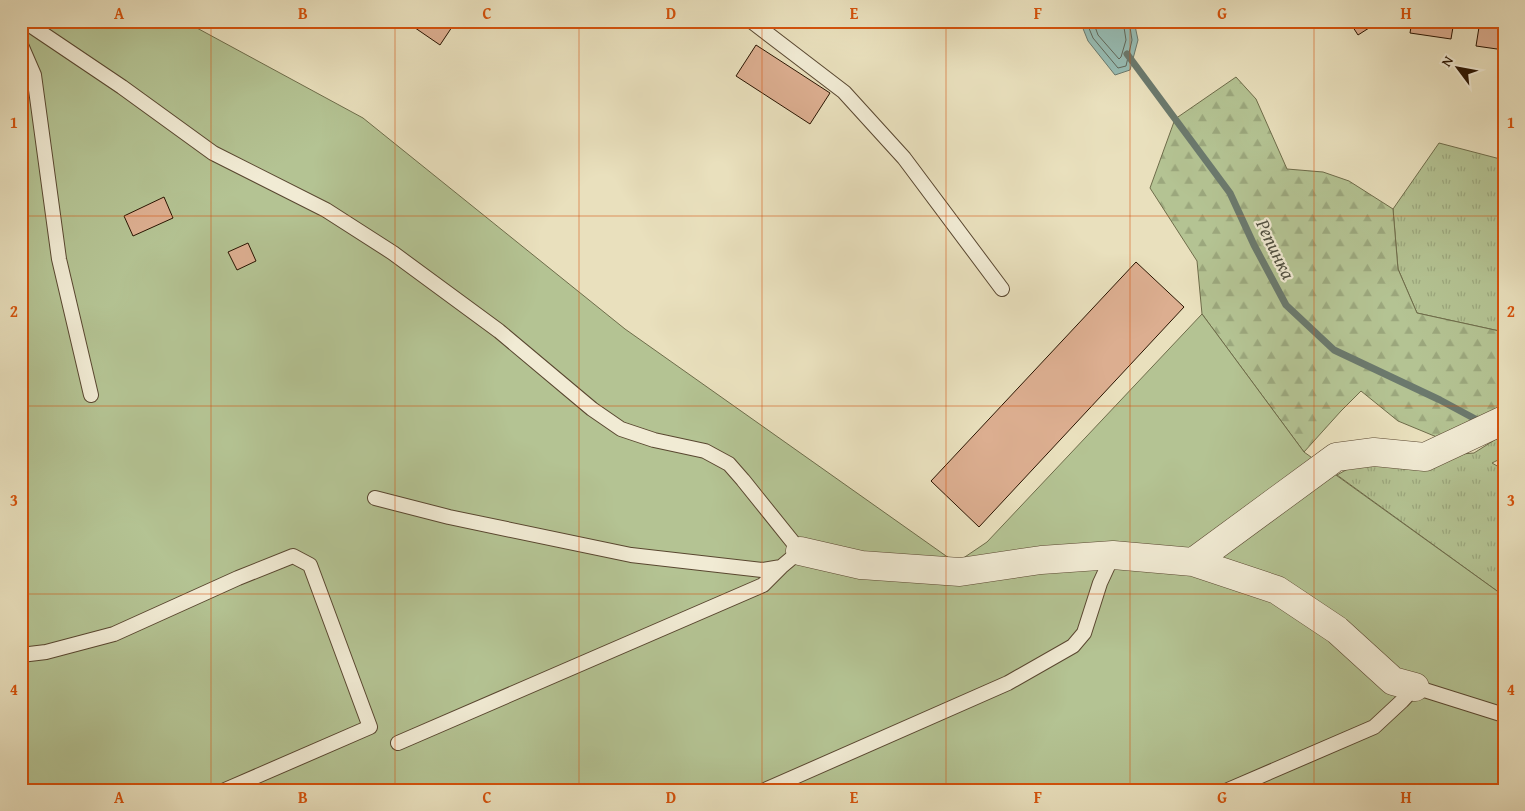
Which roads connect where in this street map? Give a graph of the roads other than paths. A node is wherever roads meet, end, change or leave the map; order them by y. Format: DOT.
graph roads {
  1 [pos="24,21"];
  2 [pos="751,21"];
  3 [pos="21,45"];
  4 [pos="1002,290"];
  5 [pos="91,395"];
  6 [pos="1504,420"];
  7 [pos="375,498"];
  8 [pos="1112,556"];
  9 [pos="790,559"];
  10 [pos="1193,562"];
  11 [pos="21,655"];
  12 [pos="1415,688"];
  13 [pos="1504,715"];
  14 [pos="398,743"];
  15 [pos="225,790"];
  16 [pos="766,790"];
  17 [pos="1228,790"];
  1 -- 9 [label="lane"];
  2 -- 4 [label="lane"];
  3 -- 5 [label="lane"];
  6 -- 10 [label="street"];
  7 -- 9 [label="lane"];
  8 -- 9 [label="street"];
  8 -- 10 [label="street"];
  8 -- 16 [label="lane"];
  9 -- 14 [label="lane"];
  10 -- 12 [label="street"];
  11 -- 15 [label="lane"];
  12 -- 13 [label="lane"];
  12 -- 17 [label="lane"];
}
